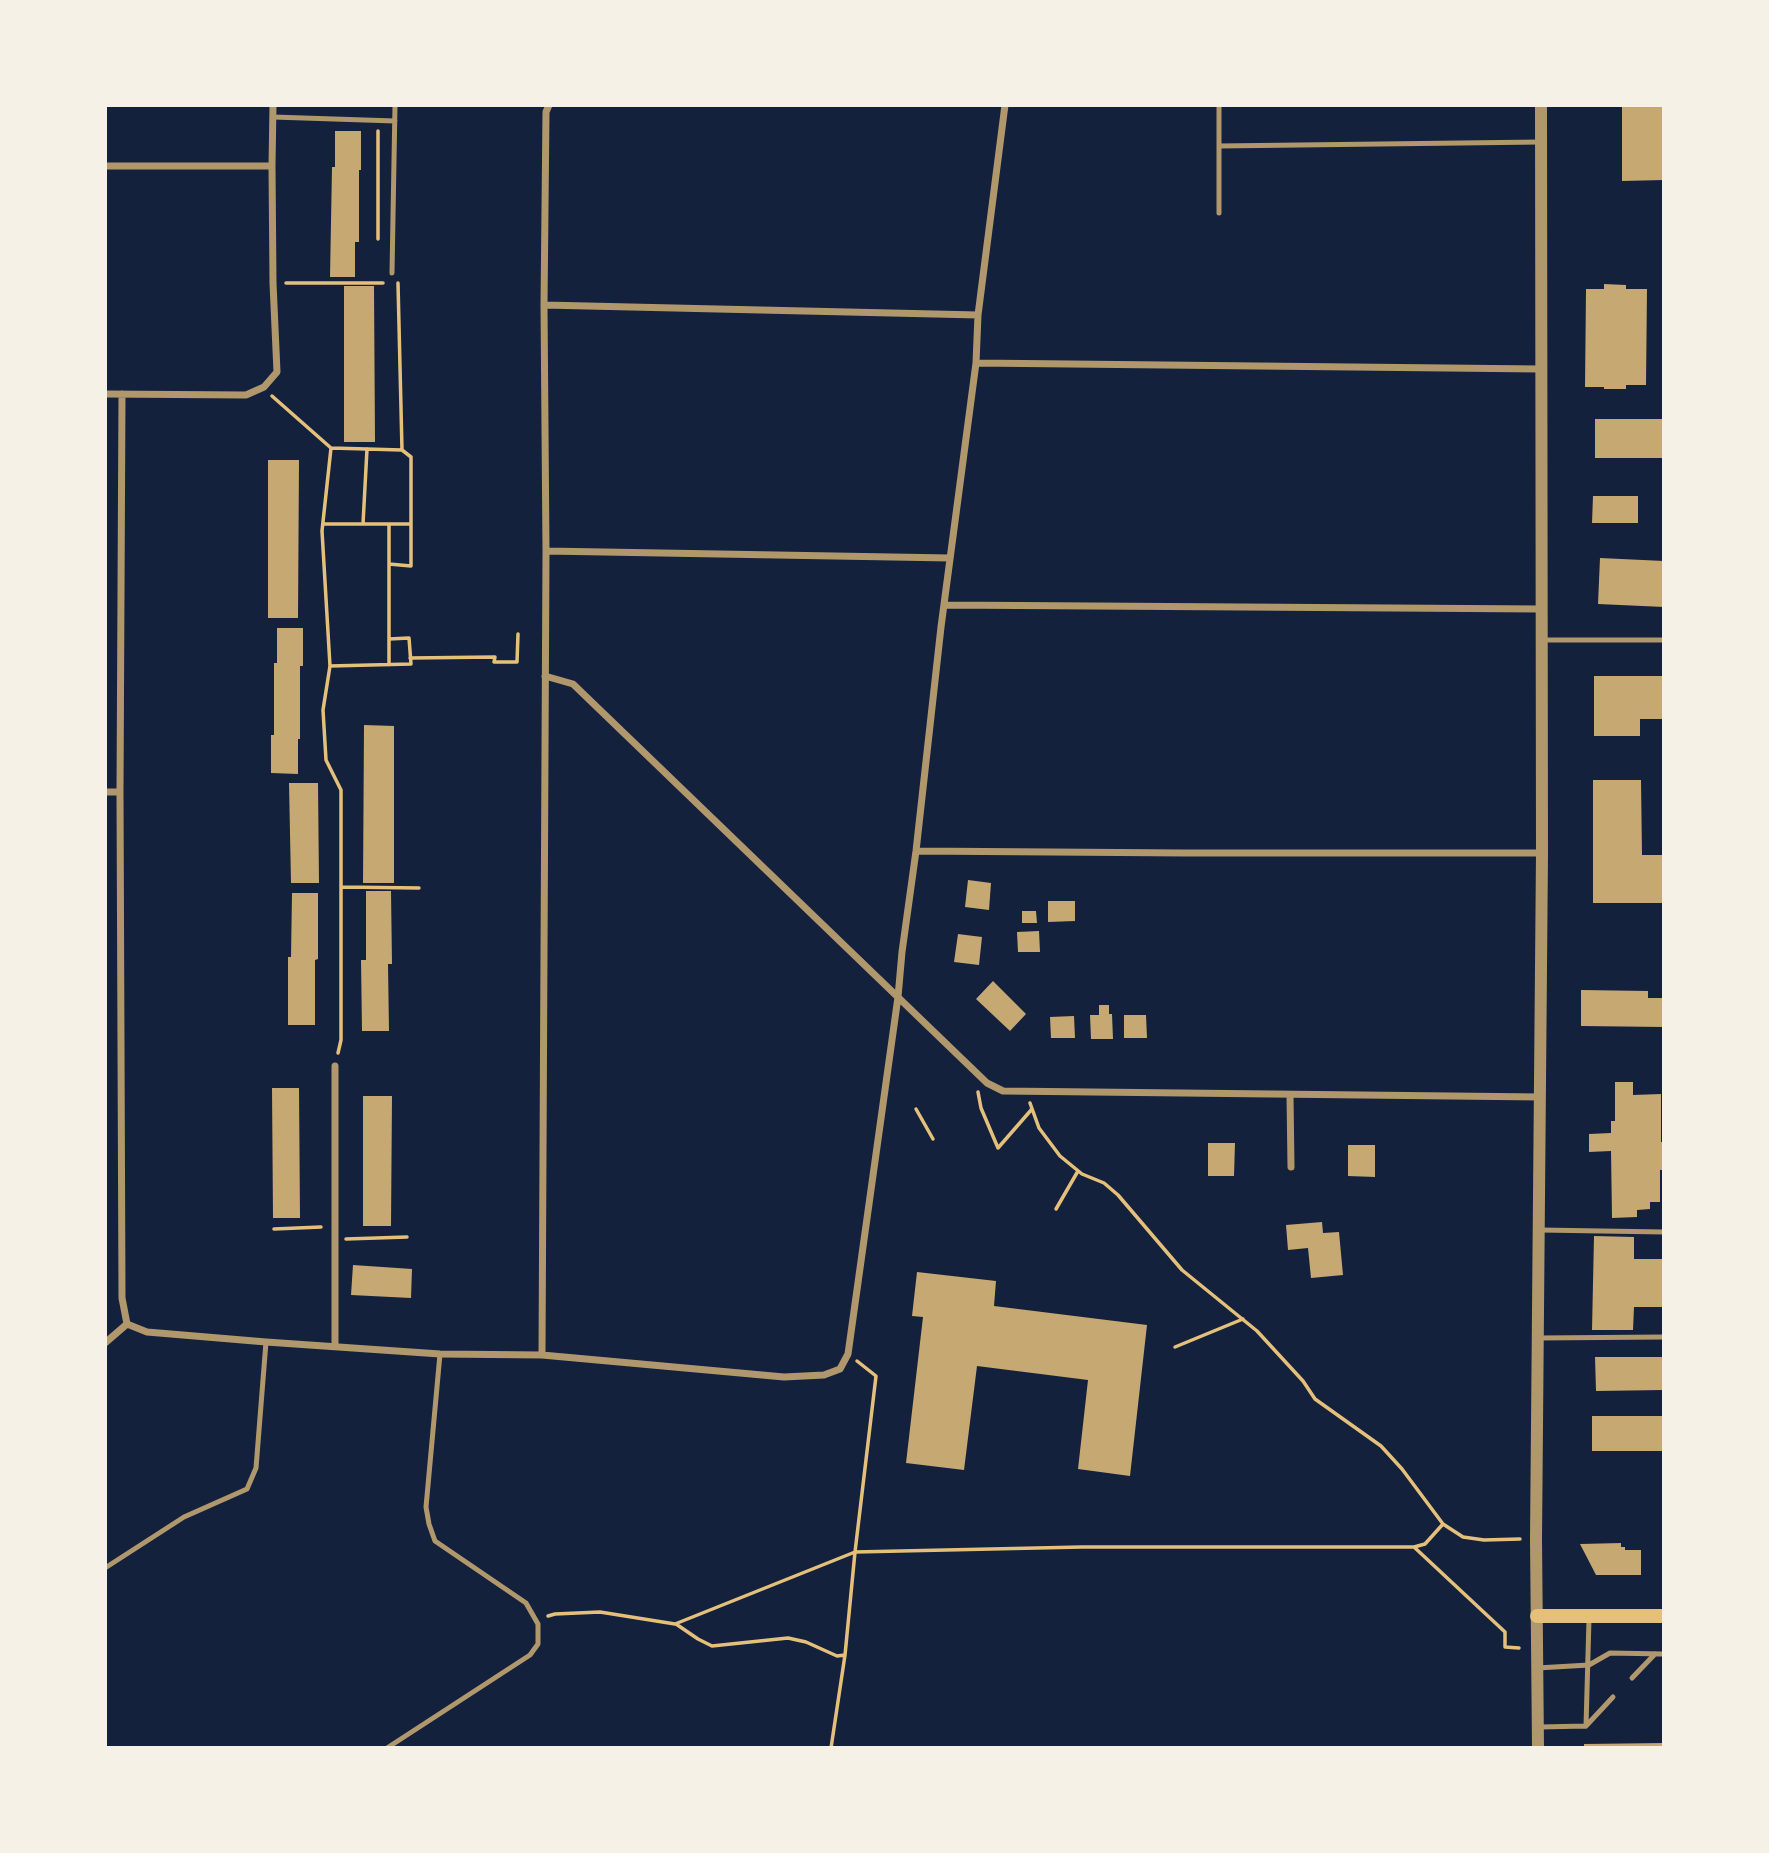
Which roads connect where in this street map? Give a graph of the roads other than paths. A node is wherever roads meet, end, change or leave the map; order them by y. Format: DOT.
graph roads {
  1 [pos="273,105"];
  2 [pos="395,105"];
  3 [pos="549,105"];
  4 [pos="1005,105"];
  5 [pos="1219,105"];
  6 [pos="1541,105"];
  7 [pos="273,117"];
  8 [pos="395,121"];
  9 [pos="1541,142"];
  10 [pos="1219,145"];
  11 [pos="105,166"];
  12 [pos="272,166"];
  13 [pos="1219,213"];
  14 [pos="392,273"];
  15 [pos="544,305"];
  16 [pos="978,315"];
  17 [pos="976,363"];
  18 [pos="1540,369"];
  19 [pos="105,394"];
  20 [pos="122,394"];
  21 [pos="546,551"];
  22 [pos="950,558"];
  23 [pos="944,605"];
  24 [pos="1541,609"];
  25 [pos="1541,640"];
  26 [pos="1664,640"];
  27 [pos="545,676"];
  28 [pos="105,792"];
  29 [pos="120,792"];
  30 [pos="916,851"];
  31 [pos="1542,853"];
  32 [pos="898,997"];
  33 [pos="335,1066"];
  34 [pos="1290,1095"];
  35 [pos="1541,1097"];
  36 [pos="1291,1167"];
  37 [pos="1540,1230"];
  38 [pos="1664,1232"];
  39 [pos="127,1324"];
  40 [pos="1664,1337"];
  41 [pos="1538,1338"];
  42 [pos="265,1342"];
  43 [pos="105,1343"];
  44 [pos="335,1346"];
  45 [pos="440,1354"];
  46 [pos="542,1355"];
  47 [pos="105,1568"];
  48 [pos="1589,1615"];
  49 [pos="1536,1616"];
  50 [pos="1664,1616"];
  51 [pos="1655,1654"];
  52 [pos="1664,1654"];
  53 [pos="1589,1665"];
  54 [pos="1537,1668"];
  55 [pos="1632,1678"];
  56 [pos="1613,1697"];
  57 [pos="1586,1726"];
  58 [pos="1538,1727"];
  59 [pos="387,1748"];
  60 [pos="1538,1748"];
  1 -- 7 [label="street"];
  2 -- 8 [label="lane"];
  3 -- 15 [label="street"];
  4 -- 16 [label="street"];
  5 -- 10 [label="lane"];
  6 -- 9 [label="street"];
  7 -- 8 [label="lane"];
  7 -- 12 [label="street"];
  8 -- 14 [label="lane"];
  9 -- 10 [label="lane"];
  9 -- 18 [label="street"];
  10 -- 13 [label="lane"];
  11 -- 12 [label="street"];
  12 -- 20 [label="street"];
  15 -- 16 [label="street"];
  15 -- 21 [label="street"];
  16 -- 17 [label="street"];
  17 -- 18 [label="street"];
  17 -- 22 [label="street"];
  18 -- 24 [label="street"];
  19 -- 20 [label="street"];
  20 -- 29 [label="street"];
  21 -- 22 [label="street"];
  21 -- 27 [label="street"];
  22 -- 23 [label="street"];
  23 -- 24 [label="street"];
  23 -- 30 [label="street"];
  24 -- 25 [label="street"];
  25 -- 26 [label="lane"];
  25 -- 31 [label="street"];
  27 -- 32 [label="street"];
  27 -- 46 [label="street"];
  28 -- 29 [label="street"];
  29 -- 39 [label="street"];
  30 -- 31 [label="street"];
  30 -- 32 [label="street"];
  31 -- 35 [label="street"];
  32 -- 34 [label="street"];
  32 -- 46 [label="street"];
  33 -- 44 [label="street"];
  34 -- 35 [label="street"];
  34 -- 36 [label="street"];
  35 -- 37 [label="street"];
  37 -- 38 [label="lane"];
  37 -- 41 [label="street"];
  39 -- 42 [label="street"];
  39 -- 43 [label="street"];
  40 -- 41 [label="lane"];
  41 -- 49 [label="street"];
  42 -- 44 [label="street"];
  42 -- 47 [label="lane"];
  44 -- 45 [label="street"];
  45 -- 46 [label="street"];
  45 -- 59 [label="lane"];
  48 -- 49 [label="main road"];
  48 -- 50 [label="main road"];
  48 -- 53 [label="lane"];
  49 -- 54 [label="street"];
  51 -- 52 [label="lane"];
  51 -- 53 [label="lane"];
  51 -- 55 [label="lane"];
  53 -- 54 [label="lane"];
  53 -- 57 [label="lane"];
  54 -- 58 [label="street"];
  56 -- 57 [label="lane"];
  57 -- 58 [label="lane"];
  58 -- 60 [label="street"];
}
